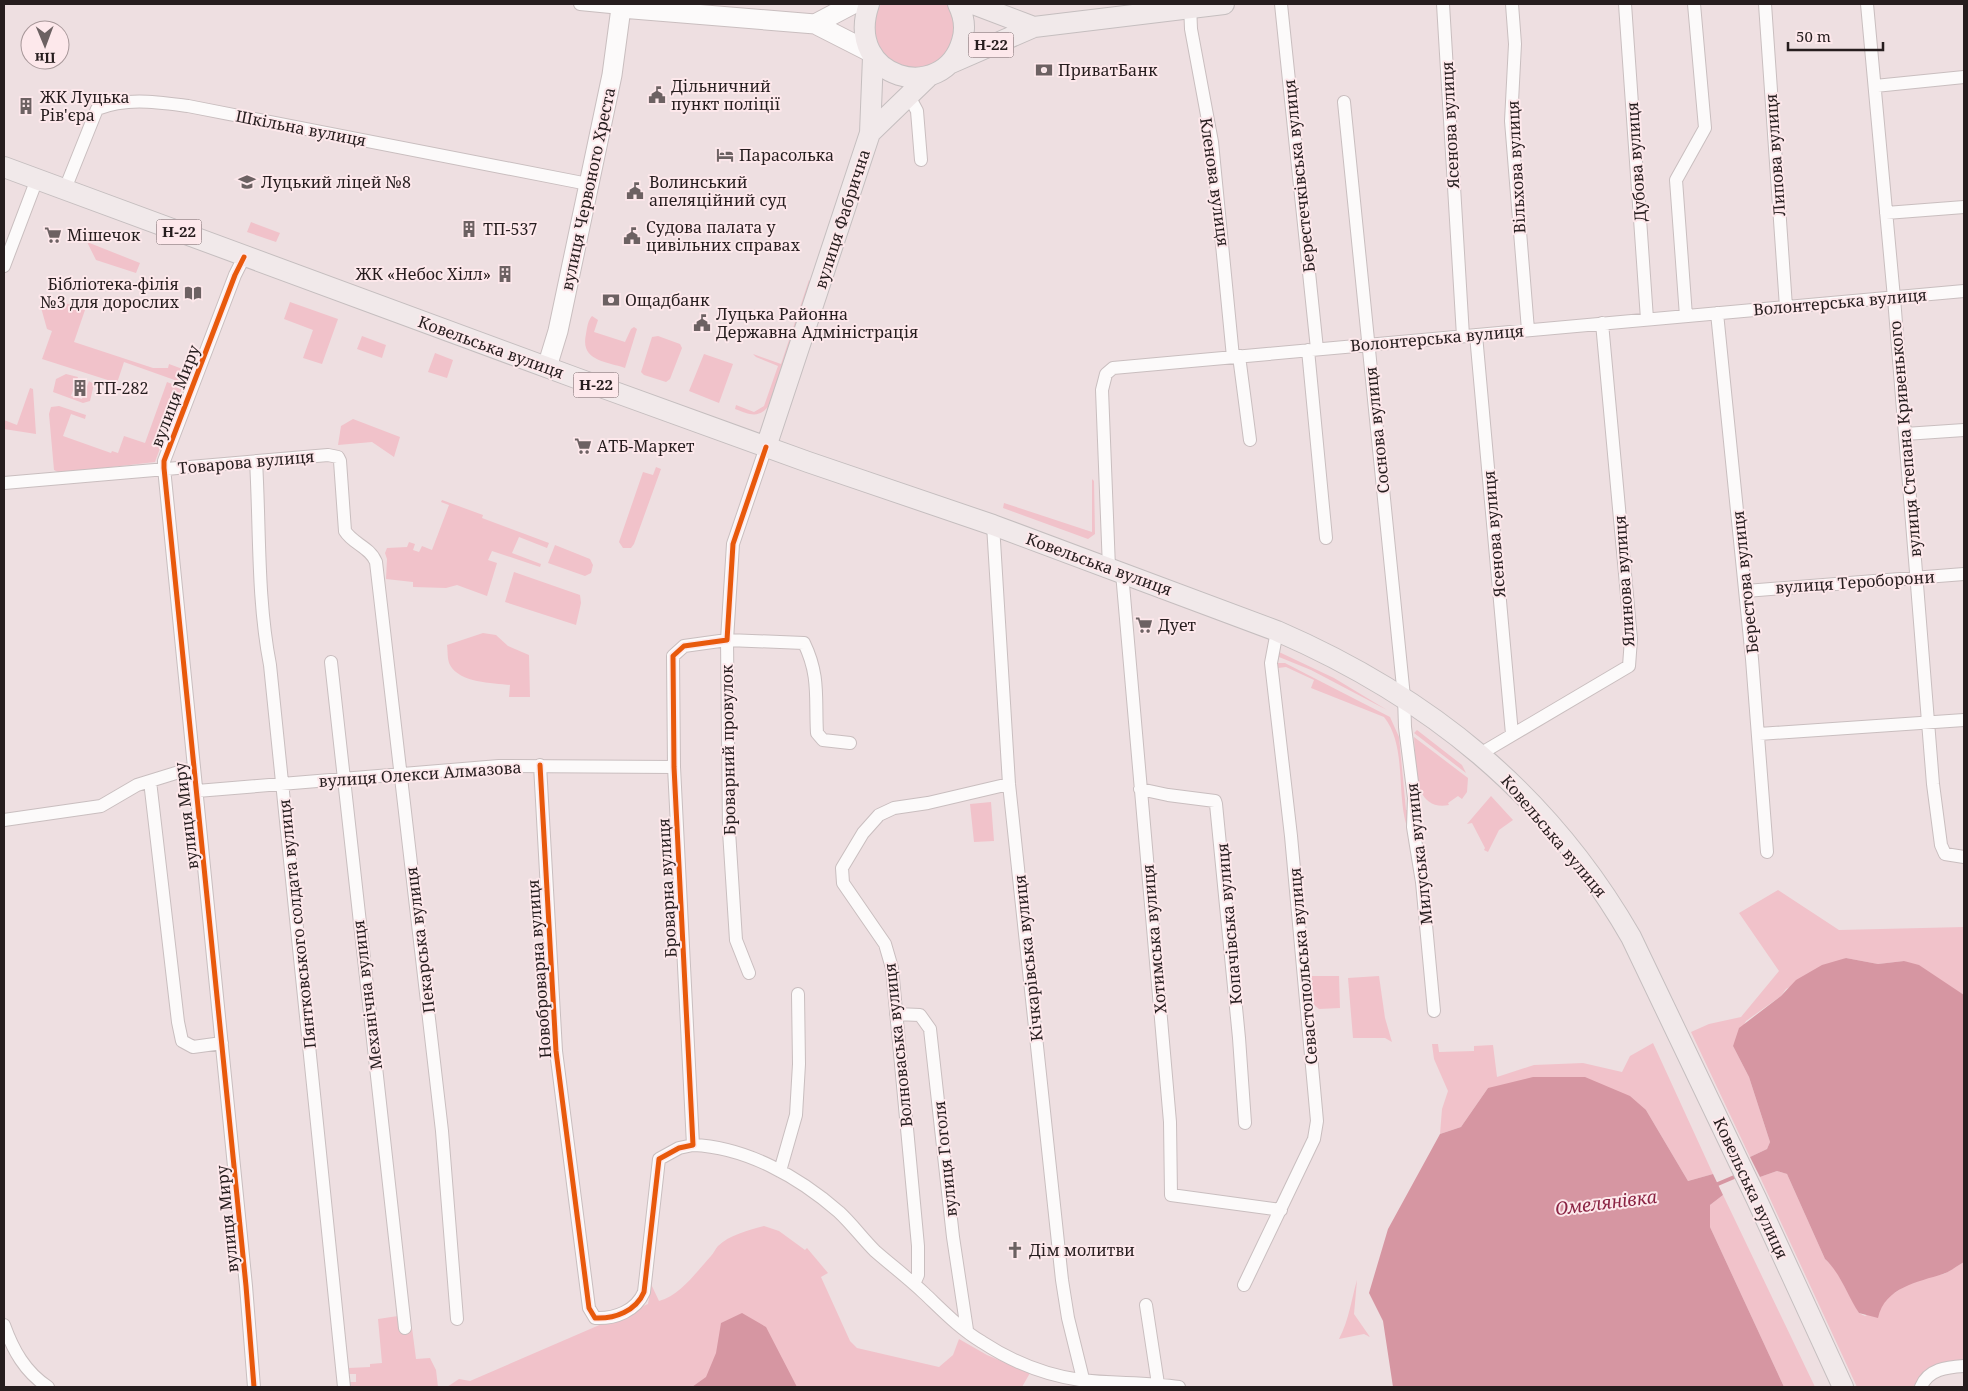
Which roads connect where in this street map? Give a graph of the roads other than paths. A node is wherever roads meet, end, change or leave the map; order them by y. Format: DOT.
graph roads {
  1 [pos="580,4"];
  2 [pos="853,4"];
  3 [pos="869,4"];
  4 [pos="958,4"];
  5 [pos="974,4"];
  6 [pos="1224,4"];
  7 [pos="1281,4"];
  8 [pos="1443,4"];
  9 [pos="1512,4"];
  10 [pos="1625,4"];
  11 [pos="1694,4"];
  12 [pos="1765,4"];
  13 [pos="1868,4"];
  14 [pos="1190,6"];
  15 [pos="621,8"];
  16 [pos="1124,10"];
  17 [pos="814,24"];
  18 [pos="1034,27"];
  19 [pos="871,54"];
  20 [pos="949,64"];
  21 [pos="929,76"];
  22 [pos="1964,77"];
  23 [pos="1875,86"];
  24 [pos="909,96"];
  25 [pos="1344,102"];
  26 [pos="870,133"];
  27 [pos="921,160"];
  28 [pos="4,167"];
  29 [pos="37,179"];
  30 [pos="588,184"];
  31 [pos="65,189"];
  32 [pos="1964,207"];
  33 [pos="1886,213"];
  34 [pos="244,257"];
  35 [pos="4,266"];
  36 [pos="1964,291"];
  37 [pos="1894,298"];
  38 [pos="1786,307"];
  39 [pos="1717,313"];
  40 [pos="1686,316"];
  41 [pos="1647,320"];
  42 [pos="1602,324"];
  43 [pos="1528,330"];
  44 [pos="1476,335"];
  45 [pos="1463,336"];
  46 [pos="1368,344"];
  47 [pos="1312,350"];
  48 [pos="1236,356"];
  49 [pos="547,367"];
  50 [pos="1964,430"];
  51 [pos="1905,434"];
  52 [pos="1250,440"];
  53 [pos="766,447"];
  54 [pos="256,461"];
  55 [pos="164,468"];
  56 [pos="4,483"];
  57 [pos="992,525"];
  58 [pos="1326,538"];
  59 [pos="376,562"];
  60 [pos="1116,570"];
  61 [pos="1964,574"];
  62 [pos="1916,578"];
  63 [pos="1746,591"];
  64 [pos="1277,631"];
  65 [pos="727,640"];
  66 [pos="331,662"];
  67 [pos="1404,697"];
  68 [pos="1964,720"];
  69 [pos="1930,722"];
  70 [pos="1512,734"];
  71 [pos="1759,734"];
  72 [pos="850,743"];
  73 [pos="1480,754"];
  74 [pos="540,765"];
  75 [pos="674,767"];
  76 [pos="192,768"];
  77 [pos="402,773"];
  78 [pos="343,779"];
  79 [pos="150,781"];
  80 [pos="1009,784"];
  81 [pos="282,785"];
  82 [pos="1140,789"];
  83 [pos="197,791"];
  84 [pos="4,820"];
  85 [pos="1767,852"];
  86 [pos="1964,857"];
  87 [pos="749,972"];
  88 [pos="798,994"];
  89 [pos="1434,1012"];
  90 [pos="896,1014"];
  91 [pos="222,1043"];
  92 [pos="1245,1123"];
  93 [pos="693,1145"];
  94 [pos="780,1171"];
  95 [pos="1282,1210"];
  96 [pos="914,1284"];
  97 [pos="1244,1285"];
  98 [pos="1146,1304"];
  99 [pos="457,1319"];
  100 [pos="4,1325"];
  101 [pos="406,1328"];
  102 [pos="966,1330"];
  103 [pos="1964,1366"];
  104 [pos="1083,1384"];
  105 [pos="1158,1384"];
  106 [pos="48,1387"];
  107 [pos="254,1387"];
  108 [pos="344,1387"];
  109 [pos="1179,1387"];
  110 [pos="1843,1387"];
  111 [pos="1921,1387"];
  1 -- 15 [label="street"];
  2 -- 17 [label="main road"];
  3 -- 19 [label="main road, Н-22"];
  4 -- 20 [label="main road"];
  5 -- 18 [label="main road, Н-22"];
  6 -- 14 [label="main road, Н-22"];
  7 -- 47 [label="street, Берестечківська вулиця"];
  8 -- 45 [label="street, Ясенова вулиця"];
  9 -- 43 [label="street, Вільхова вулиця"];
  10 -- 41 [label="street, Дубова вулиця"];
  11 -- 40 [label="street"];
  12 -- 38 [label="street, Липова вулиця"];
  13 -- 23 [label="street, вулиця Степана Кривенького"];
  14 -- 16 [label="main road, Н-22"];
  14 -- 48 [label="street, Кленова вулиця"];
  15 -- 17 [label="main road"];
  15 -- 30 [label="main road, вулиця Червоного Хреста"];
  16 -- 18 [label="main road, Н-22"];
  17 -- 19 [label="main road"];
  18 -- 20 [label="main road, Н-22"];
  19 -- 21 [label="main road"];
  19 -- 26 [label="main road, вулиця Фабрична / Н-22"];
  20 -- 21 [label="main road, Н-22"];
  21 -- 24 [label="main road, вулиця Фабрична / Н-22"];
  22 -- 23 [label="street"];
  23 -- 33 [label="street, вулиця Степана Кривенького"];
  24 -- 26 [label="main road, вулиця Фабрична / Н-22"];
  24 -- 27 [label="street"];
  25 -- 46 [label="street, Соснова вулиця"];
  26 -- 53 [label="main road, вулиця Фабрична / Н-22"];
  28 -- 29 [label="main road, Ковельська вулиця / Н-22"];
  29 -- 31 [label="main road, Ковельська вулиця / Н-22"];
  29 -- 35 [label="street"];
  30 -- 31 [label="street, Шкільна вулиця"];
  30 -- 49 [label="main road, вулиця Червоного Хреста"];
  31 -- 34 [label="main road, Ковельська вулиця / Н-22"];
  32 -- 33 [label="street"];
  33 -- 37 [label="street, вулиця Степана Кривенького"];
  34 -- 49 [label="main road, Ковельська вулиця / Н-22"];
  34 -- 55 [label="street, вулиця Миру"];
  36 -- 37 [label="street, Волонтерська вулиця"];
  37 -- 38 [label="street, Волонтерська вулиця"];
  37 -- 51 [label="street, вулиця Степана Кривенького"];
  38 -- 39 [label="street, Волонтерська вулиця"];
  39 -- 40 [label="street, Волонтерська вулиця"];
  39 -- 63 [label="street, Берестова вулиця"];
  40 -- 41 [label="street, Волонтерська вулиця"];
  41 -- 42 [label="street, Волонтерська вулиця"];
  42 -- 43 [label="street, Волонтерська вулиця"];
  42 -- 70 [label="street, Ялинова вулиця"];
  43 -- 44 [label="street, Волонтерська вулиця"];
  44 -- 45 [label="street, Волонтерська вулиця"];
  44 -- 70 [label="street, Ясенова вулиця"];
  45 -- 46 [label="street, Волонтерська вулиця"];
  46 -- 47 [label="street, Волонтерська вулиця"];
  46 -- 67 [label="street, Соснова вулиця"];
  47 -- 48 [label="street, Волонтерська вулиця"];
  47 -- 58 [label="street, Берестечківська вулиця"];
  48 -- 52 [label="street, Кленова вулиця"];
  48 -- 60 [label="street, Волонтерська вулиця"];
  49 -- 53 [label="main road, Ковельська вулиця / Н-22"];
  50 -- 51 [label="street"];
  51 -- 62 [label="street, вулиця Степана Кривенького"];
  53 -- 57 [label="main road, Ковельська вулиця"];
  53 -- 65 [label="street"];
  54 -- 55 [label="street, Товарова вулиця"];
  54 -- 59 [label="street, Товарова вулиця"];
  54 -- 81 [label="street, Пянтковського солдата вулиця"];
  55 -- 56 [label="street, Товарова вулиця"];
  55 -- 76 [label="street, вулиця Миру"];
  57 -- 60 [label="main road, Ковельська вулиця"];
  57 -- 80 [label="street, Кічкарівська вулиця"];
  59 -- 77 [label="street, Пекарська вулиця"];
  60 -- 64 [label="main road, Ковельська вулиця"];
  60 -- 82 [label="street, Хотимська вулиця"];
  61 -- 62 [label="street, вулиця Тероборони"];
  62 -- 63 [label="street, вулиця Тероборони"];
  62 -- 69 [label="street, вулиця Степана Кривенького"];
  63 -- 71 [label="street, Берестова вулиця"];
  64 -- 67 [label="main road, Ковельська вулиця"];
  64 -- 95 [label="street, Севастопольська вулиця"];
  65 -- 72 [label="street, Броварний провулок"];
  65 -- 75 [label="street, Броварна вулиця"];
  65 -- 87 [label="street, Броварний провулок"];
  66 -- 78 [label="street, Механічна вулиця"];
  67 -- 73 [label="main road, Ковельська вулиця"];
  67 -- 89 [label="street, Милуська вулиця"];
  68 -- 69 [label="street"];
  69 -- 71 [label="street"];
  69 -- 86 [label="street, вулиця Степана Кривенького"];
  70 -- 73 [label="street, Ялинова вулиця"];
  71 -- 85 [label="street, Берестова вулиця"];
  73 -- 110 [label="main road, Ковельська вулиця"];
  74 -- 75 [label="street, вулиця Олекси Алмазова"];
  74 -- 77 [label="street, вулиця Олекси Алмазова"];
  74 -- 93 [label="street, Новоброварна вулиця"];
  75 -- 93 [label="street, Броварна вулиця"];
  76 -- 79 [label="street"];
  76 -- 83 [label="street, вулиця Миру"];
  77 -- 78 [label="street, вулиця Олекси Алмазова"];
  77 -- 99 [label="street, Пекарська вулиця"];
  78 -- 81 [label="street, вулиця Олекси Алмазова"];
  78 -- 101 [label="street, Механічна вулиця"];
  79 -- 84 [label="street"];
  79 -- 91 [label="street"];
  80 -- 90 [label="street, Волноваська вулиця"];
  80 -- 104 [label="street, Кічкарівська вулиця"];
  81 -- 83 [label="street, вулиця Олекси Алмазова"];
  81 -- 108 [label="street, Пянтковського солдата вулиця"];
  82 -- 92 [label="street, Копачівська вулиця"];
  82 -- 95 [label="street, Хотимська вулиця"];
  83 -- 91 [label="street, вулиця Миру"];
  88 -- 94 [label="street"];
  90 -- 96 [label="street, Волноваська вулиця"];
  90 -- 102 [label="street, вулиця Гоголя"];
  91 -- 107 [label="street, вулиця Миру"];
  93 -- 94 [label="street"];
  94 -- 96 [label="street"];
  95 -- 97 [label="street, Севастопольська вулиця"];
  96 -- 102 [label="street"];
  98 -- 105 [label="street"];
  100 -- 106 [label="street"];
  102 -- 104 [label="street"];
  103 -- 111 [label="street"];
  104 -- 105 [label="street"];
  105 -- 109 [label="street"];
}
